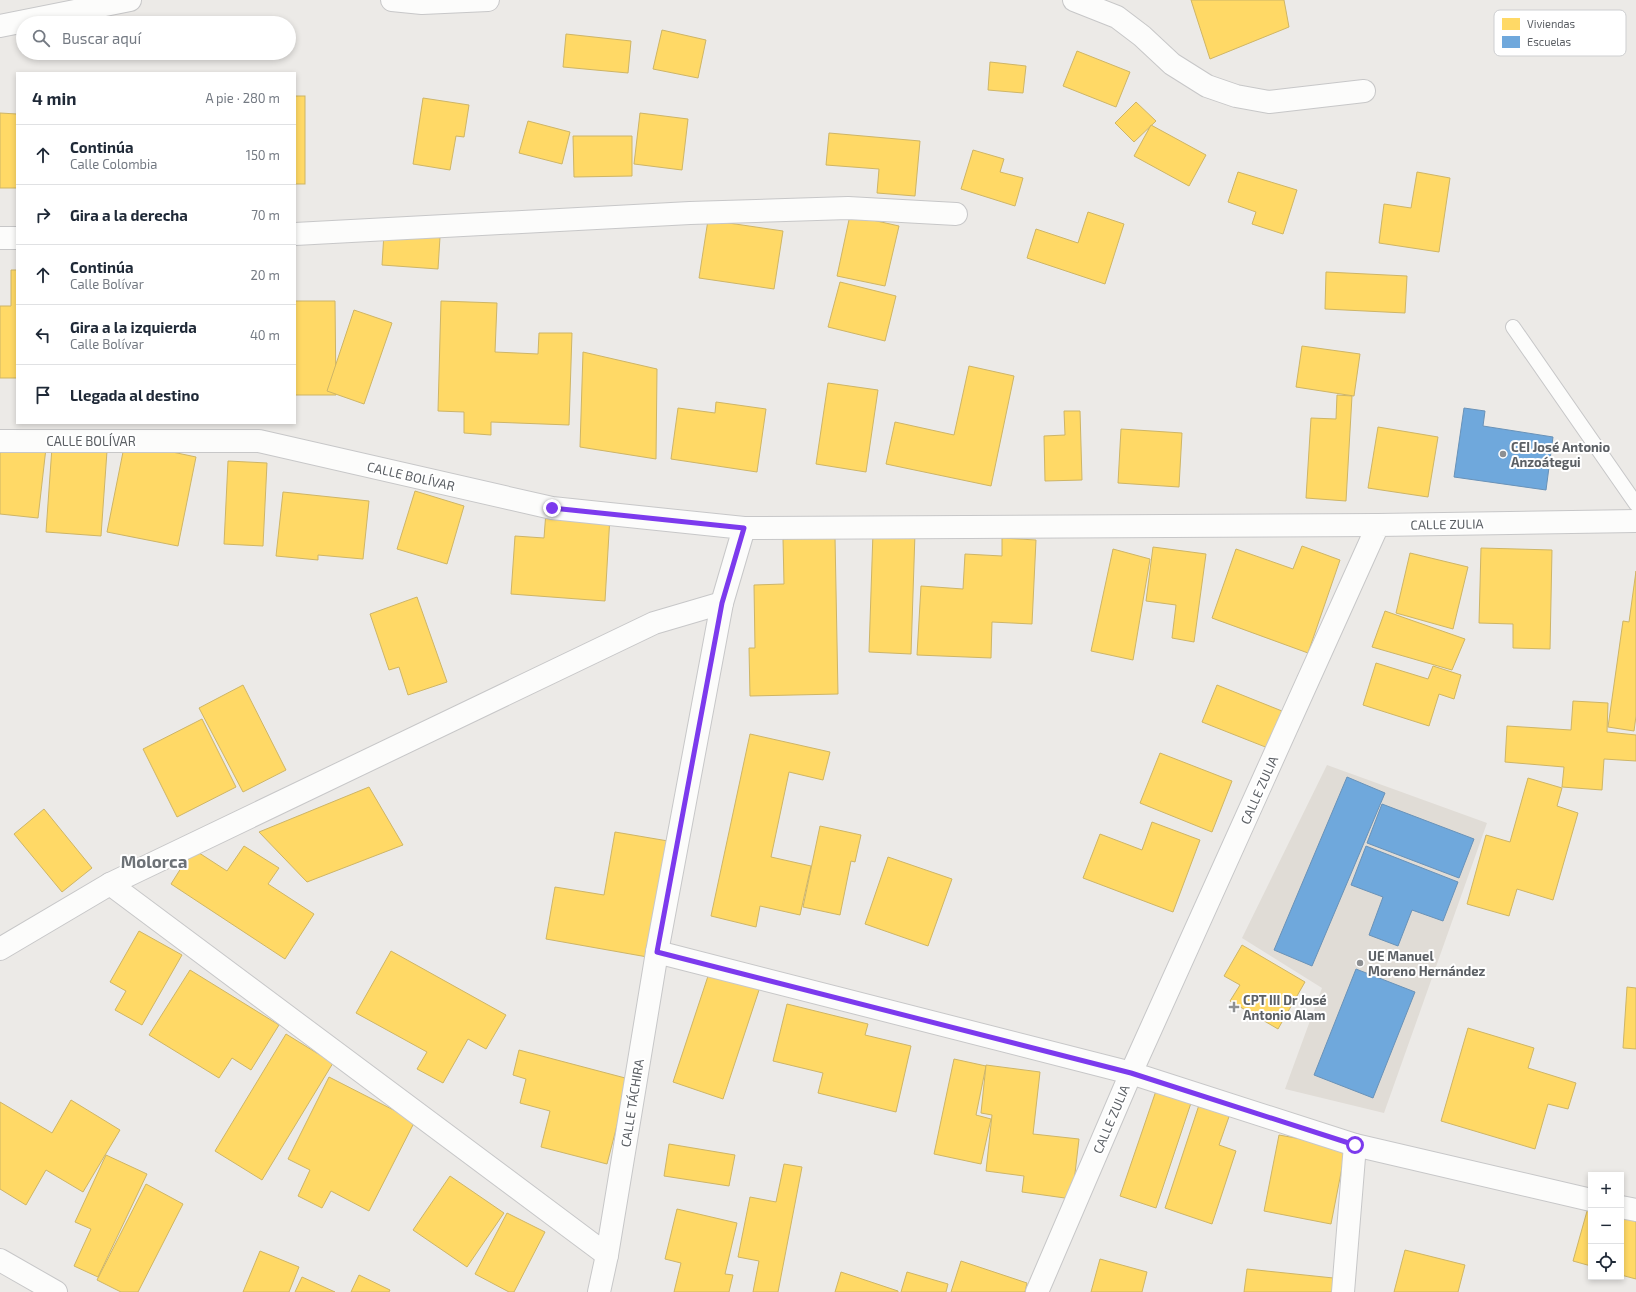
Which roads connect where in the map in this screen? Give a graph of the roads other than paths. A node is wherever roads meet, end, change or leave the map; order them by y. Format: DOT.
graph roads {
  1 [pos="130,0"];
  2 [pos="392,0"];
  3 [pos="488,0"];
  4 [pos="1074,0"];
  5 [pos="50,16"];
  6 [pos="16,23"];
  7 [pos="0,26"];
  8 [pos="1364,91"];
  9 [pos="956,214"];
  10 [pos="296,234"];
  11 [pos="0,238"];
  12 [pos="16,238"];
  13 [pos="1513,327"];
  14 [pos="259,432"];
  15 [pos="0,441"];
  16 [pos="1636,504"];
  17 [pos="1636,521"];
  18 [pos="1378,525"];
  19 [pos="744,528"];
  20 [pos="722,603"];
  21 [pos="110,884"];
  22 [pos="0,949"];
  23 [pos="657,952"];
  24 [pos="1131,1073"];
  25 [pos="1355,1145"];
  26 [pos="1588,1199"];
  27 [pos="1624,1208"];
  28 [pos="1636,1210"];
  29 [pos="607,1255"];
  30 [pos="0,1260"];
  31 [pos="56,1292"];
  32 [pos="599,1292"];
  33 [pos="1036,1292"];
  34 [pos="1343,1292"];
  1 -- 5 [label="street"];
  2 -- 3 [label="street"];
  4 -- 8 [label="street"];
  6 -- 7 [label="street"];
  9 -- 10 [label="street"];
  11 -- 12 [label="street"];
  13 -- 16 [label="lane"];
  14 -- 15 [label="street, CALLE BOLÍVAR"];
  14 -- 19 [label="street, CALLE BOLÍVAR"];
  17 -- 18 [label="street, CALLE ZULIA"];
  18 -- 19 [label="street, CALLE BOLÍVAR"];
  18 -- 24 [label="street, CALLE ZULIA"];
  19 -- 20 [label="street"];
  20 -- 21 [label="street"];
  20 -- 23 [label="street, CALLE TÁCHIRA"];
  21 -- 22 [label="street"];
  21 -- 29 [label="street"];
  23 -- 24 [label="street"];
  23 -- 29 [label="street, CALLE TÁCHIRA"];
  24 -- 25 [label="street"];
  24 -- 33 [label="street, CALLE ZULIA"];
  25 -- 26 [label="street"];
  25 -- 34 [label="street"];
  27 -- 28 [label="street"];
  29 -- 32 [label="street, CALLE TÁCHIRA"];
  30 -- 31 [label="street"];
}
